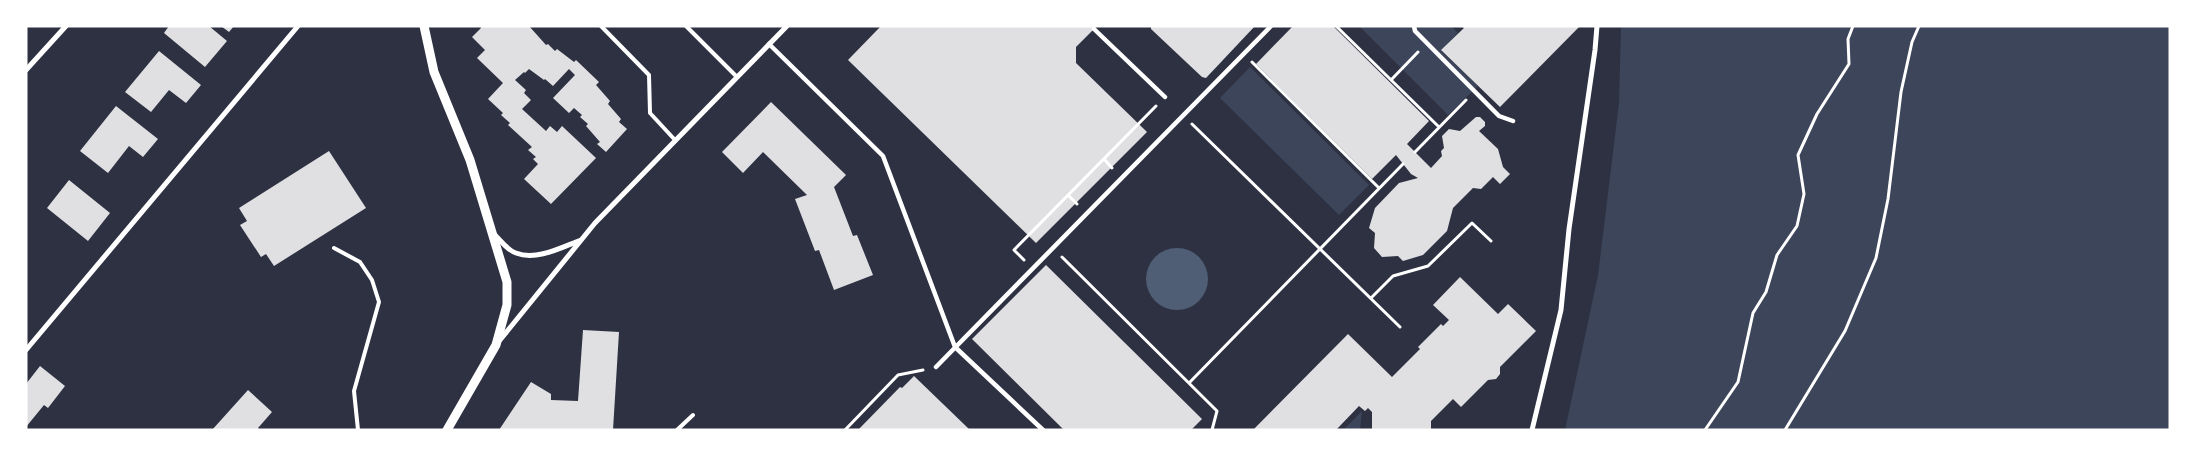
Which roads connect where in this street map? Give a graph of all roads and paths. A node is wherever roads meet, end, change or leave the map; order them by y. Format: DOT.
graph roads {
  1 [pos="66,26"];
  2 [pos="298,26"];
  3 [pos="424,26"];
  4 [pos="601,26"];
  5 [pos="686,26"];
  6 [pos="787,26"];
  7 [pos="1271,26"];
  8 [pos="1336,26"];
  9 [pos="1414,26"];
  10 [pos="1597,26"];
  11 [pos="1853,26"];
  12 [pos="1919,26"];
  13 [pos="1094,29"];
  14 [pos="1427,42"];
  15 [pos="769,44"];
  16 [pos="1251,62"];
  17 [pos="26,70"];
  18 [pos="737,77"];
  19 [pos="1391,80"];
  20 [pos="1475,91"];
  21 [pos="1165,97"];
  22 [pos="1183,116"];
  23 [pos="1513,120"];
  24 [pos="1439,128"];
  25 [pos="675,140"];
  26 [pos="1415,152"];
  27 [pos="1104,159"];
  28 [pos="1403,164"];
  29 [pos="1116,171"];
  30 [pos="1379,188"];
  31 [pos="1068,195"];
  32 [pos="1080,208"];
  33 [pos="494,233"];
  34 [pos="582,240"];
  35 [pos="1491,241"];
  36 [pos="334,248"];
  37 [pos="1053,248"];
  38 [pos="1320,249"];
  39 [pos="1033,269"];
  40 [pos="1371,298"];
  41 [pos="1400,327"];
  42 [pos="496,345"];
  43 [pos="955,347"];
  44 [pos="26,350"];
  45 [pos="936,367"];
  46 [pos="1189,383"];
  47 [pos="693,415"];
  48 [pos="358,430"];
  49 [pos="447,430"];
  50 [pos="676,430"];
  51 [pos="845,430"];
  52 [pos="1043,430"];
  53 [pos="1212,430"];
  54 [pos="1532,430"];
  55 [pos="1705,430"];
  56 [pos="1785,430"];
  1 -- 17 [label="street"];
  2 -- 44 [label="street"];
  3 -- 33 [label="street"];
  4 -- 25 [label="lane"];
  5 -- 18 [label="lane"];
  6 -- 15 [label="street"];
  7 -- 22 [label="street"];
  8 -- 19 [label="path"];
  9 -- 14 [label="street"];
  10 -- 54 [label="street"];
  11 -- 55 [label="path"];
  12 -- 56 [label="path"];
  13 -- 21 [label="street"];
  14 -- 19 [label="path"];
  14 -- 20 [label="street"];
  15 -- 18 [label="street"];
  15 -- 43 [label="street"];
  16 -- 30 [label="path"];
  18 -- 25 [label="street"];
  19 -- 24 [label="path"];
  20 -- 23 [label="street"];
  20 -- 24 [label="path"];
  21 -- 27 [label="path"];
  22 -- 37 [label="street"];
  22 -- 38 [label="path"];
  24 -- 26 [label="path"];
  25 -- 34 [label="street"];
  27 -- 29 [label="path"];
  27 -- 31 [label="path"];
  28 -- 30 [label="path"];
  30 -- 38 [label="path"];
  31 -- 32 [label="path"];
  31 -- 39 [label="path"];
  33 -- 34 [label="street"];
  33 -- 42 [label="street"];
  34 -- 42 [label="street"];
  35 -- 40 [label="path"];
  36 -- 48 [label="lane"];
  37 -- 39 [label="street"];
  37 -- 46 [label="path"];
  38 -- 40 [label="path"];
  38 -- 46 [label="path"];
  39 -- 43 [label="street"];
  40 -- 41 [label="path"];
  42 -- 49 [label="street"];
  43 -- 45 [label="street"];
  43 -- 52 [label="street"];
  45 -- 51 [label="path"];
  46 -- 53 [label="path"];
  47 -- 50 [label="lane"];
}
